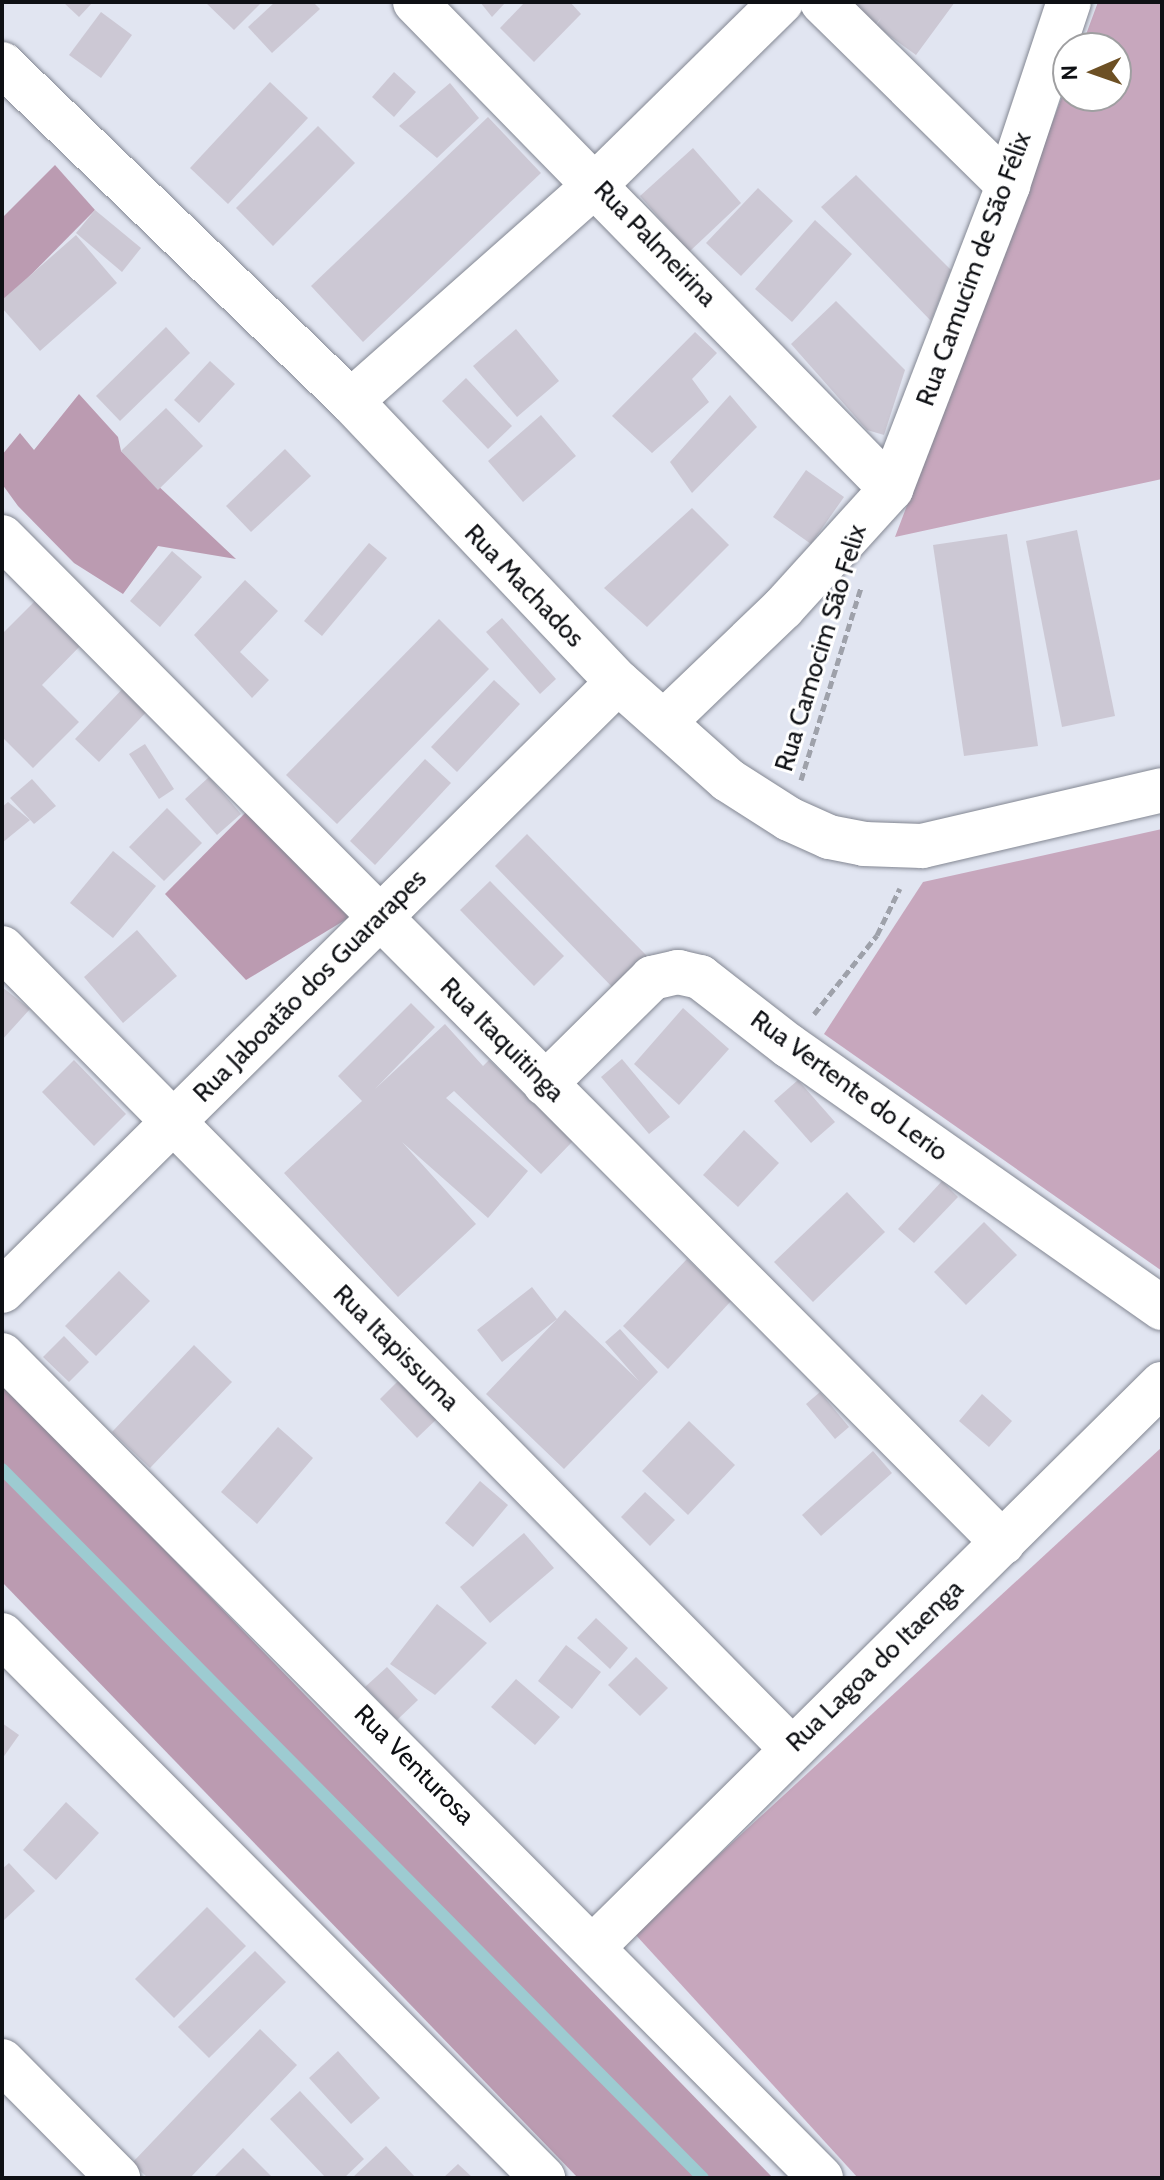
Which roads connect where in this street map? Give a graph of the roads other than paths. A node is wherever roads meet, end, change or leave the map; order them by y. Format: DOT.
graph roads {
  1 [pos="415,2"];
  2 [pos="781,2"];
  3 [pos="822,2"];
  4 [pos="1069,2"];
  5 [pos="2,64"];
  6 [pos="596,184"];
  7 [pos="1008,185"];
  8 [pos="351,401"];
  9 [pos="891,489"];
  10 [pos="2,537"];
  11 [pos="618,682"];
  12 [pos="664,722"];
  13 [pos="1162,790"];
  14 [pos="380,917"];
  15 [pos="2,948"];
  16 [pos="545,1084"];
  17 [pos="173,1121"];
  18 [pos="2,1291"];
  19 [pos="1162,1308"];
  20 [pos="2,1355"];
  21 [pos="1160,1387"];
  22 [pos="1003,1543"];
  23 [pos="2,1635"];
  24 [pos="791,1748"];
  25 [pos="595,1945"];
  26 [pos="2,2061"];
  27 [pos="118,2178"];
  28 [pos="543,2178"];
  29 [pos="821,2178"];
  1 -- 6 [label="street, Rua Palmeirina"];
  2 -- 6 [label="street"];
  3 -- 7 [label="street"];
  4 -- 7 [label="street, Rua Camucim de São Félix"];
  5 -- 8 [label="street, Rua Machados"];
  6 -- 8 [label="street"];
  6 -- 9 [label="street, Rua Palmeirina"];
  7 -- 9 [label="street, Rua Camucim de São Félix"];
  8 -- 11 [label="street, Rua Machados"];
  9 -- 12 [label="street"];
  10 -- 14 [label="street, Rua Itaquitinga"];
  11 -- 12 [label="street, Rua Machados"];
  11 -- 14 [label="street, Rua Jaboatão dos Guararapes"];
  12 -- 13 [label="street, Rua Machados"];
  14 -- 16 [label="street, Rua Itaquitinga"];
  14 -- 17 [label="street, Rua Jaboatão dos Guararapes"];
  15 -- 17 [label="street, Rua Itapissuma"];
  16 -- 19 [label="street, Rua Vertente do Lerio"];
  16 -- 22 [label="street, Rua Itaquitinga"];
  17 -- 18 [label="street, Rua Jaboatão dos Guararapes"];
  17 -- 24 [label="street, Rua Itapissuma"];
  20 -- 25 [label="street, Rua Venturosa"];
  21 -- 22 [label="street, Rua Lagoa do Itaenga"];
  22 -- 24 [label="street, Rua Lagoa do Itaenga"];
  23 -- 28 [label="street"];
  24 -- 25 [label="street, Rua Lagoa do Itaenga"];
  25 -- 29 [label="street, Rua Venturosa"];
  26 -- 27 [label="street"];
}
